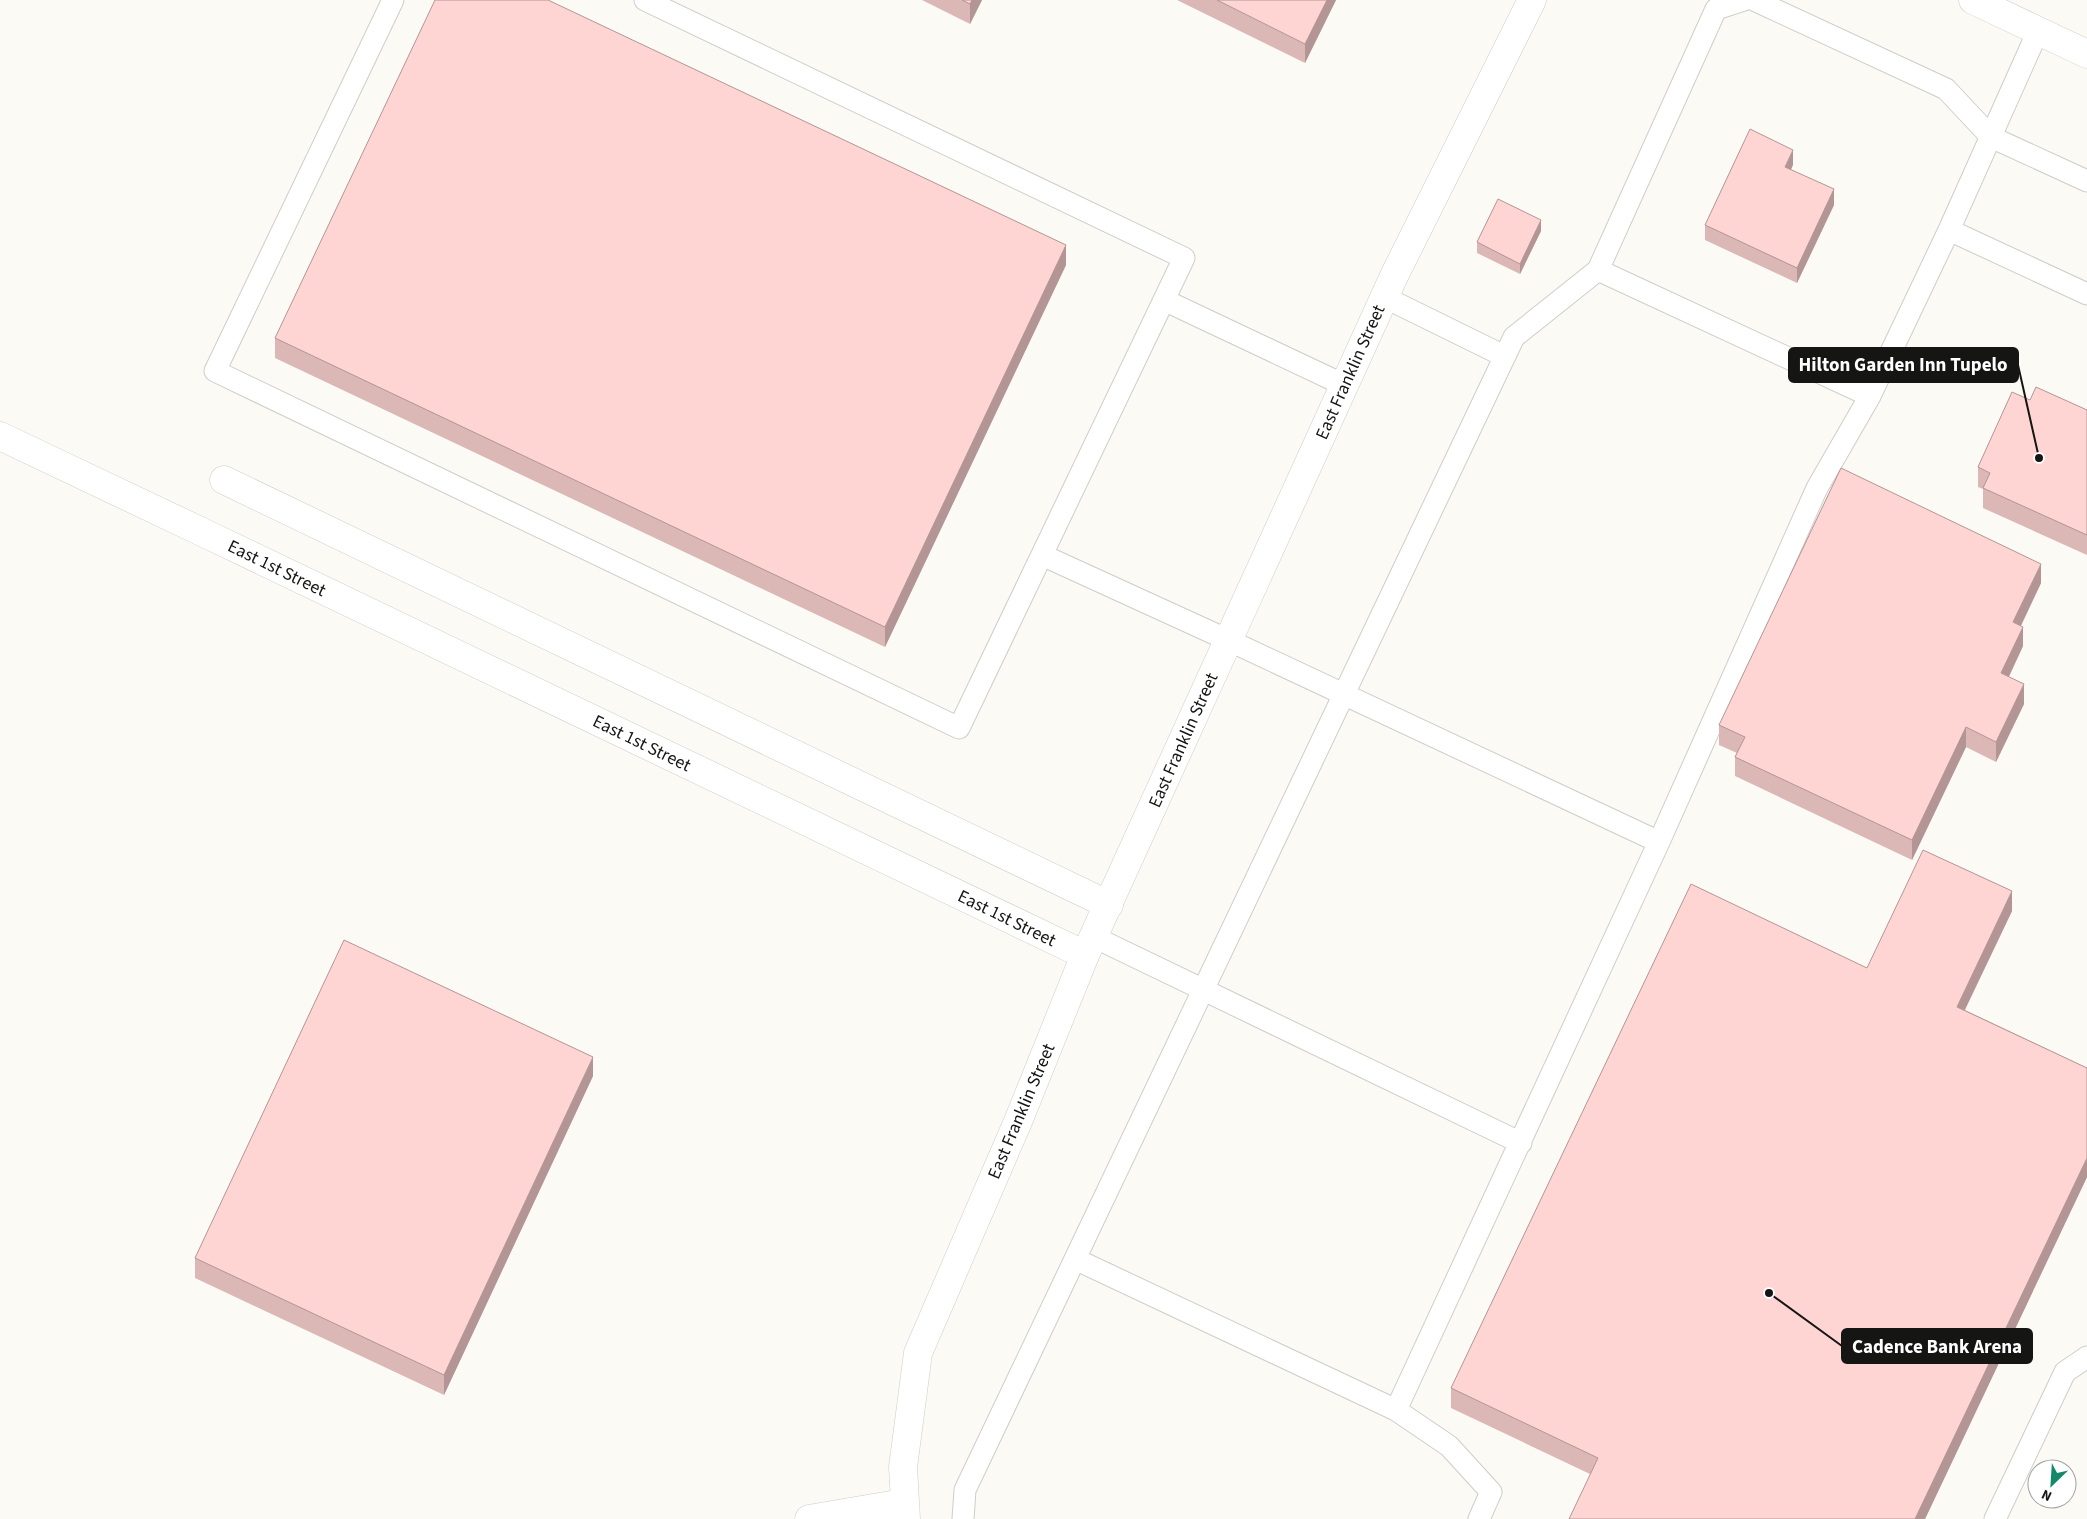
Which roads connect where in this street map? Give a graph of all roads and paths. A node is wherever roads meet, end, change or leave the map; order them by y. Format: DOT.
graph roads {
  1 [pos="393,0"];
  2 [pos="645,0"];
  3 [pos="1532,0"];
  4 [pos="1744,0"];
  5 [pos="1754,0"];
  6 [pos="1973,0"];
  7 [pos="2038,31"];
  8 [pos="2087,54"];
  9 [pos="1991,137"];
  10 [pos="2087,181"];
  11 [pos="1949,230"];
  12 [pos="1598,270"];
  13 [pos="2087,294"];
  14 [pos="1384,298"];
  15 [pos="1164,300"];
  16 [pos="1504,356"];
  17 [pos="1344,385"];
  18 [pos="1870,396"];
  19 [pos="0,436"];
  20 [pos="224,480"];
  21 [pos="1042,555"];
  22 [pos="1228,640"];
  23 [pos="1344,694"];
  24 [pos="1659,842"];
  25 [pos="1109,905"];
  26 [pos="1089,946"];
  27 [pos="1203,990"];
  28 [pos="1521,1143"];
  29 [pos="1075,1259"];
  30 [pos="2087,1357"];
  31 [pos="1396,1410"];
  32 [pos="905,1515"];
  33 [pos="809,1519"];
  34 [pos="963,1519"];
  35 [pos="1479,1519"];
  36 [pos="1995,1519"];
  1 -- 21 [label="lane"];
  2 -- 15 [label="lane"];
  3 -- 14 [label="main road, East Franklin Street"];
  4 -- 12 [label="lane"];
  5 -- 9 [label="lane"];
  6 -- 7 [label="main road"];
  7 -- 8 [label="main road"];
  7 -- 9 [label="lane"];
  9 -- 10 [label="lane"];
  9 -- 11 [label="lane"];
  11 -- 13 [label="lane"];
  11 -- 18 [label="lane"];
  12 -- 16 [label="lane"];
  12 -- 18 [label="lane"];
  14 -- 16 [label="lane"];
  14 -- 17 [label="main road, East Franklin Street"];
  15 -- 17 [label="lane"];
  15 -- 21 [label="lane"];
  16 -- 23 [label="lane"];
  17 -- 22 [label="main road, East Franklin Street"];
  18 -- 24 [label="lane"];
  19 -- 26 [label="main road, East 1st Street"];
  20 -- 25 [label="main road"];
  21 -- 22 [label="lane"];
  22 -- 23 [label="lane"];
  22 -- 25 [label="main road, East Franklin Street"];
  23 -- 24 [label="lane"];
  23 -- 27 [label="lane"];
  24 -- 28 [label="lane"];
  25 -- 26 [label="main road, East Franklin Street"];
  26 -- 27 [label="lane"];
  26 -- 32 [label="main road, East Franklin Street"];
  27 -- 28 [label="lane"];
  27 -- 29 [label="lane"];
  28 -- 31 [label="lane"];
  29 -- 31 [label="lane"];
  29 -- 34 [label="lane"];
  30 -- 36 [label="lane"];
  31 -- 35 [label="lane"];
  32 -- 33 [label="main road, East Franklin Street"];
}
